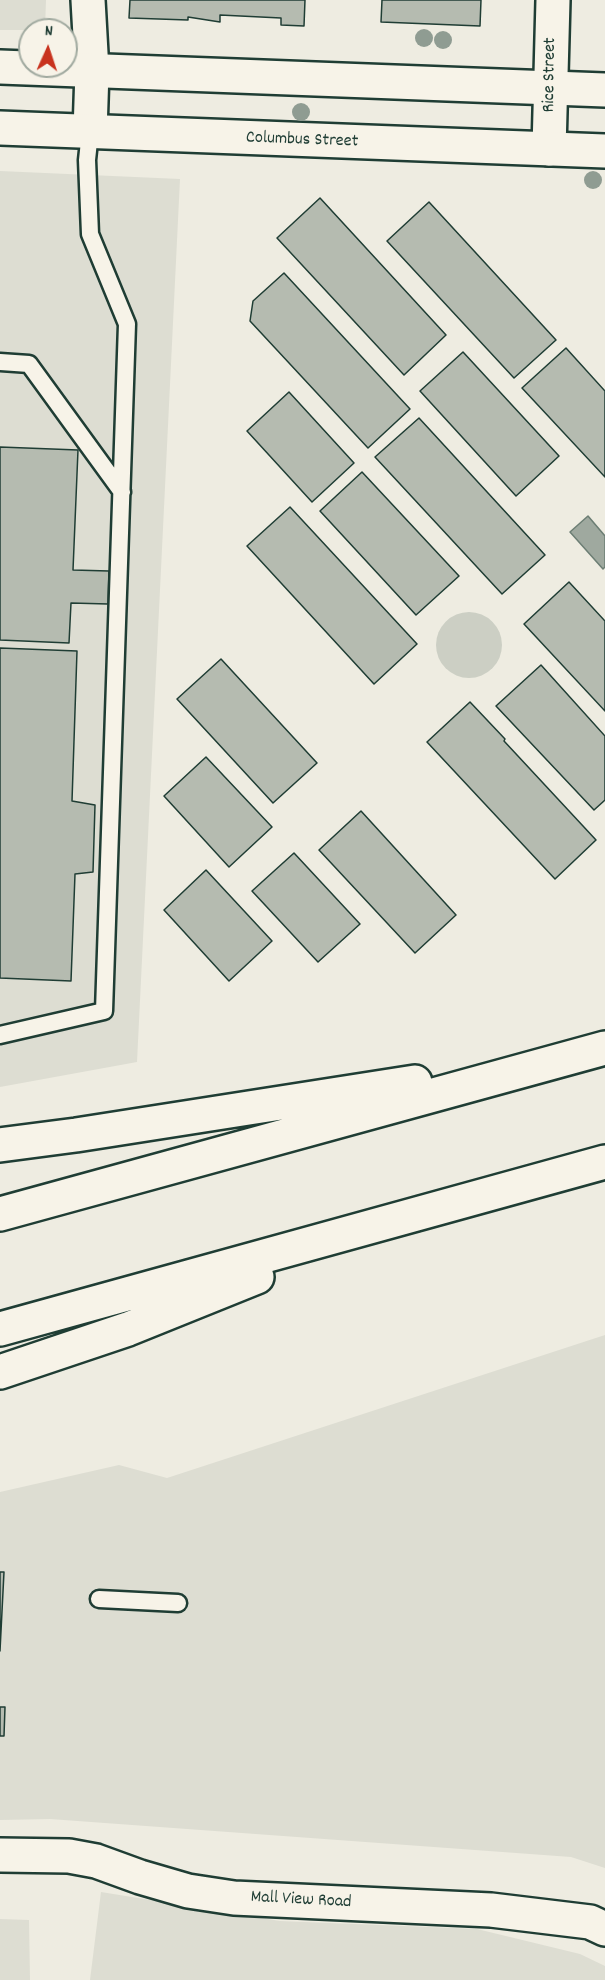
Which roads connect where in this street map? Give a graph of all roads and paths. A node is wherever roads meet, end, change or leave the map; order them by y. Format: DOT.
graph roads {
  1 [pos="88,0"];
  2 [pos="553,0"];
  3 [pos="0,67"];
  4 [pos="92,71"];
  5 [pos="550,88"];
  6 [pos="605,90"];
  7 [pos="0,128"];
  8 [pos="90,132"];
  9 [pos="549,149"];
  10 [pos="605,151"];
  11 [pos="0,362"];
  12 [pos="122,492"];
  13 [pos="0,1035"];
  14 [pos="605,1048"];
  15 [pos="574,1057"];
  16 [pos="0,1145"];
  17 [pos="605,1162"];
  18 [pos="0,1215"];
  19 [pos="411,1216"];
  20 [pos="0,1329"];
  21 [pos="0,1372"];
  22 [pos="99,1599"];
  23 [pos="178,1603"];
  24 [pos="0,1855"];
  25 [pos="605,1929"];
  1 -- 4 [label="main road"];
  2 -- 5 [label="main road, Rice Street"];
  3 -- 4 [label="main road"];
  4 -- 5 [label="main road"];
  4 -- 8 [label="main road"];
  5 -- 6 [label="main road"];
  5 -- 9 [label="main road, Rice Street"];
  7 -- 8 [label="main road, Columbus Street"];
  8 -- 9 [label="main road, Columbus Street"];
  8 -- 12 [label="lane"];
  9 -- 10 [label="main road, Columbus Street"];
  11 -- 12 [label="lane"];
  12 -- 13 [label="lane"];
  14 -- 15 [label="main road"];
  15 -- 16 [label="main road"];
  15 -- 18 [label="main road"];
  17 -- 19 [label="main road"];
  19 -- 20 [label="main road"];
  19 -- 21 [label="main road"];
  22 -- 23 [label="lane"];
  24 -- 25 [label="main road, Mall View Road"];
}
